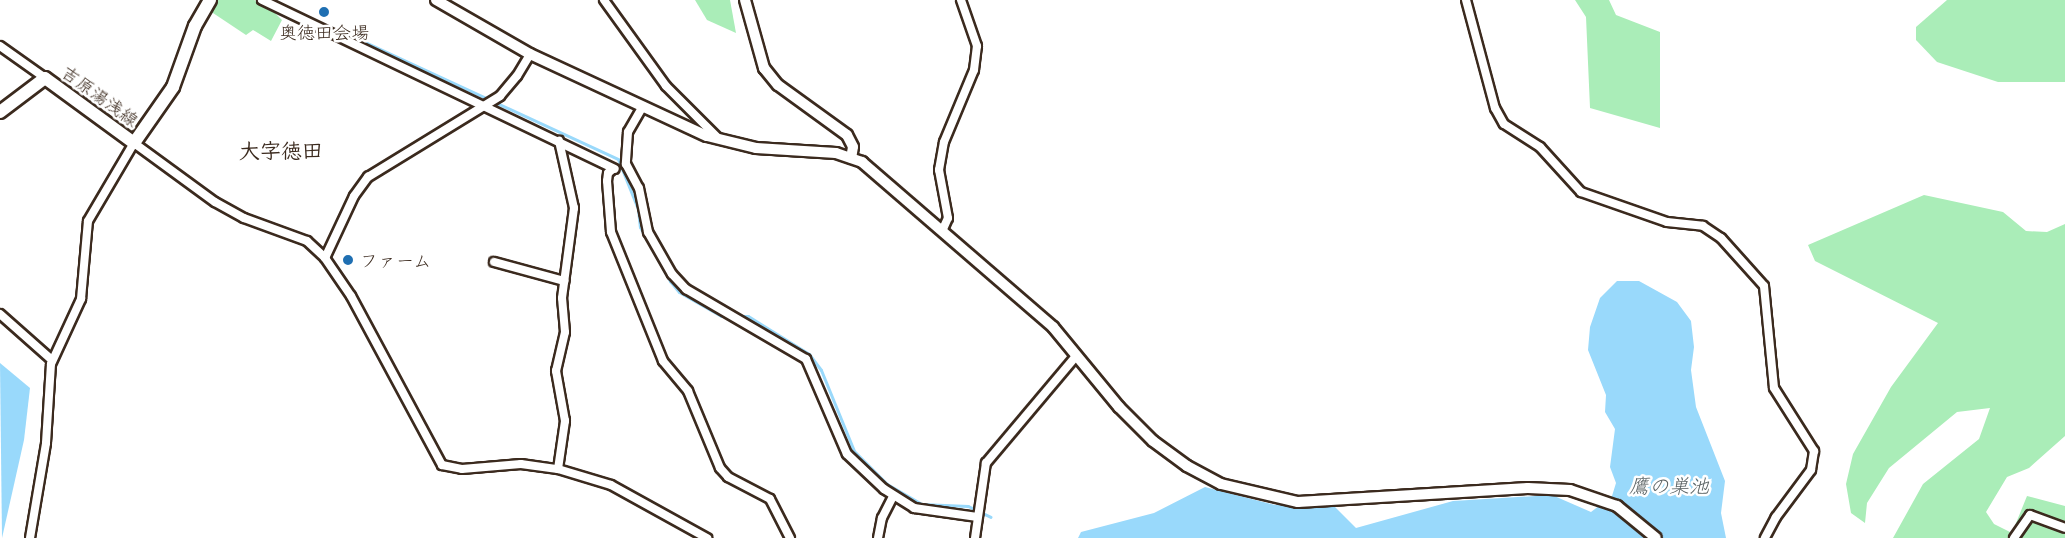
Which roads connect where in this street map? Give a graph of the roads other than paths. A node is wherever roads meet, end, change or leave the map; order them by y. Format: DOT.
graph roads {
  1 [pos="210,0"];
  2 [pos="262,0"];
  3 [pos="436,0"];
  4 [pos="604,0"];
  5 [pos="745,0"];
  6 [pos="961,0"];
  7 [pos="1466,0"];
  8 [pos="0,45"];
  9 [pos="530,54"];
  10 [pos="45,78"];
  11 [pos="484,106"];
  12 [pos="643,106"];
  13 [pos="0,112"];
  14 [pos="720,140"];
  15 [pos="560,141"];
  16 [pos="134,143"];
  17 [pos="851,158"];
  18 [pos="626,164"];
  19 [pos="614,169"];
  20 [pos="943,229"];
  21 [pos="325,258"];
  22 [pos="494,262"];
  23 [pos="564,281"];
  24 [pos="0,314"];
  25 [pos="1076,356"];
  26 [pos="52,360"];
  27 [pos="558,470"];
  28 [pos="893,496"];
  29 [pos="977,517"];
  30 [pos="2065,528"];
  31 [pos="30,538"];
  32 [pos="707,538"];
  33 [pos="790,538"];
  34 [pos="878,538"];
  35 [pos="975,538"];
  36 [pos="1656,538"];
  37 [pos="1765,538"];
  38 [pos="2014,538"];
  1 -- 16 [label="main road, 吉原湯浅線"];
  2 -- 11 [label="street"];
  3 -- 9 [label="street"];
  4 -- 14 [label="street"];
  5 -- 17 [label="street"];
  6 -- 20 [label="street"];
  7 -- 37 [label="street"];
  8 -- 10 [label="street"];
  9 -- 11 [label="street"];
  9 -- 12 [label="street"];
  10 -- 13 [label="main road, 吉原湯浅線"];
  10 -- 16 [label="main road, 吉原湯浅線"];
  11 -- 15 [label="street"];
  11 -- 21 [label="street"];
  12 -- 14 [label="street"];
  12 -- 18 [label="street"];
  14 -- 17 [label="street"];
  15 -- 19 [label="street"];
  15 -- 23 [label="street"];
  16 -- 21 [label="street"];
  16 -- 26 [label="street"];
  17 -- 20 [label="street"];
  18 -- 19 [label="street"];
  18 -- 28 [label="street"];
  19 -- 33 [label="street"];
  20 -- 25 [label="street"];
  21 -- 27 [label="street"];
  22 -- 23 [label="street"];
  23 -- 27 [label="street"];
  24 -- 26 [label="street"];
  25 -- 29 [label="street"];
  25 -- 36 [label="street"];
  26 -- 31 [label="street"];
  27 -- 32 [label="street"];
  28 -- 29 [label="street"];
  28 -- 34 [label="street"];
  29 -- 35 [label="street"];
  30 -- 38 [label="street"];
}
